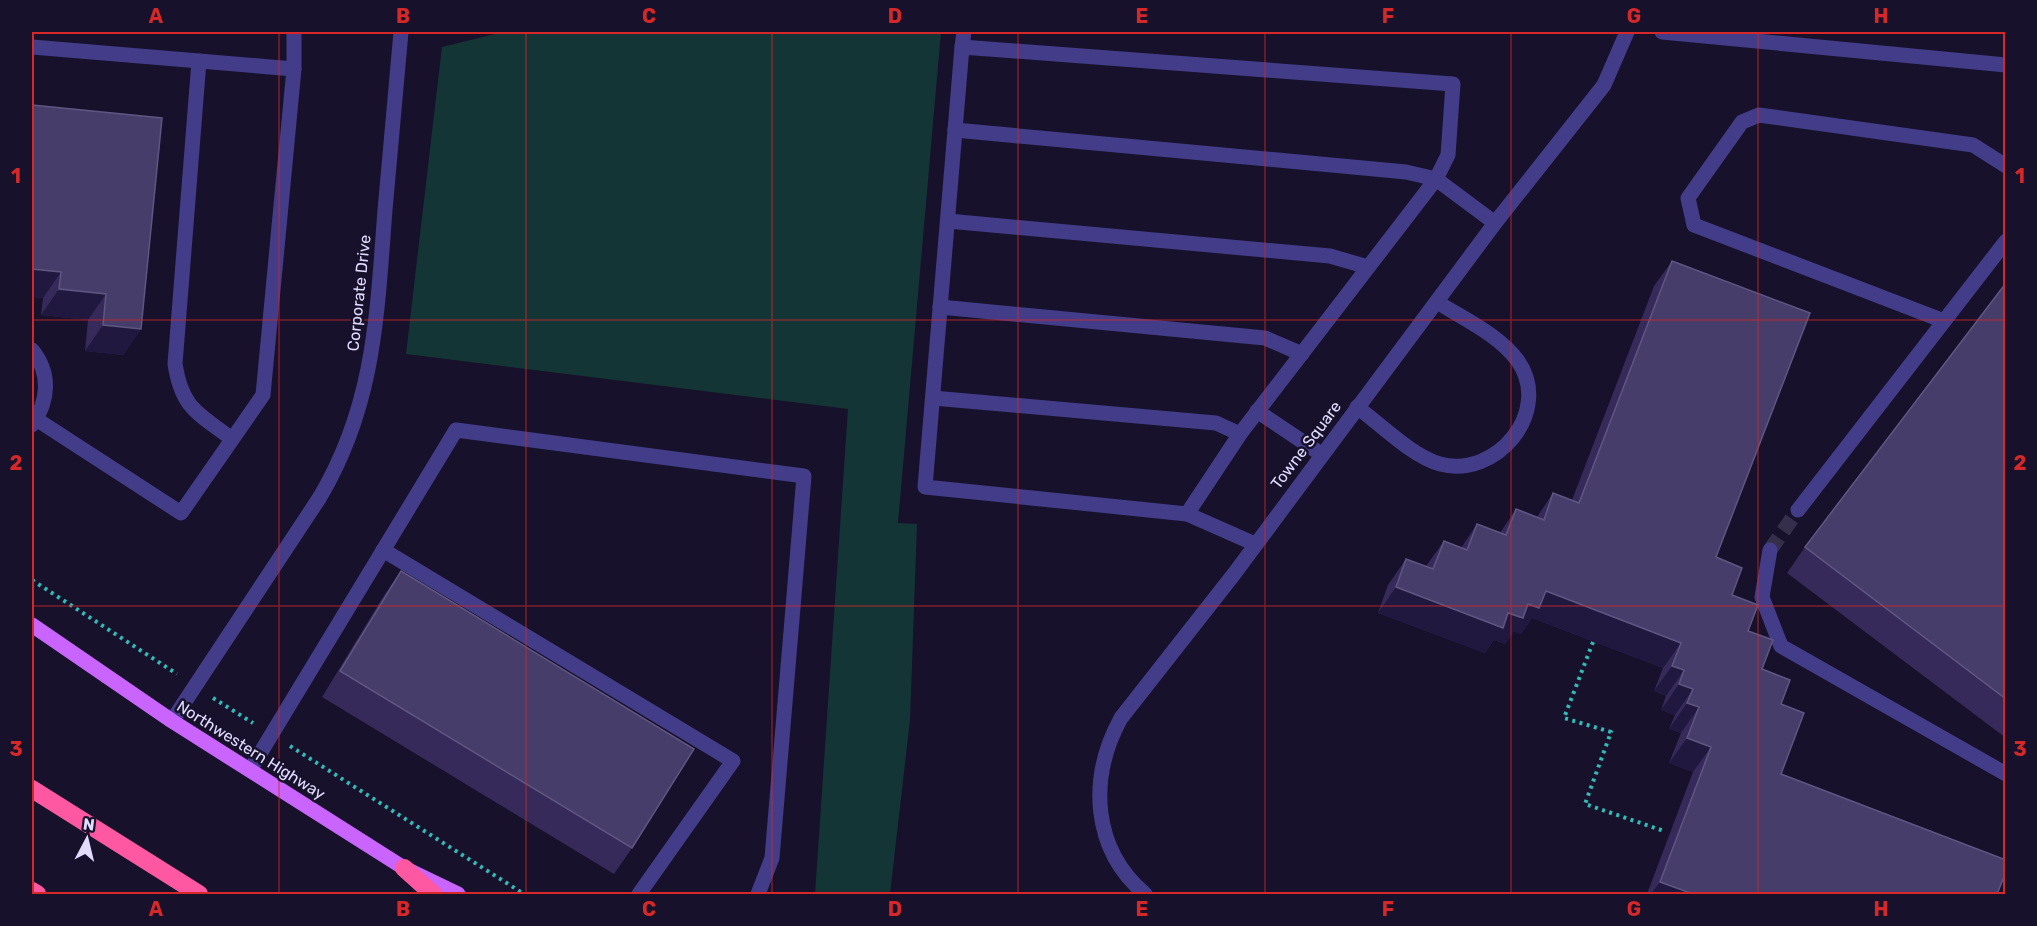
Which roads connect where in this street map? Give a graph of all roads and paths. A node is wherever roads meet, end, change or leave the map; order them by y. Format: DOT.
graph roads {
  1 [pos="294,32"];
  2 [pos="401,32"];
  3 [pos="1627,32"];
  4 [pos="1662,32"];
  5 [pos="963,39"];
  6 [pos="32,47"];
  7 [pos="199,61"];
  8 [pos="2006,65"];
  9 [pos="294,69"];
  10 [pos="955,130"];
  11 [pos="2006,166"];
  12 [pos="1436,179"];
  13 [pos="948,221"];
  14 [pos="1495,223"];
  15 [pos="2006,241"];
  16 [pos="1368,267"];
  17 [pos="1437,302"];
  18 [pos="940,307"];
  19 [pos="1944,321"];
  20 [pos="32,350"];
  21 [pos="1302,354"];
  22 [pos="933,398"];
  23 [pos="1357,407"];
  24 [pos="1257,411"];
  25 [pos="34,422"];
  26 [pos="1240,434"];
  27 [pos="232,439"];
  28 [pos="1321,454"];
  29 [pos="1798,510"];
  30 [pos="1187,514"];
  31 [pos="1255,544"];
  32 [pos="383,550"];
  33 [pos="1770,550"];
  34 [pos="32,580"];
  35 [pos="32,625"];
  36 [pos="1593,642"];
  37 [pos="167,668"];
  38 [pos="220,702"];
  39 [pos="172,721"];
  40 [pos="254,724"];
  41 [pos="290,746"];
  42 [pos="250,770"];
  43 [pos="2006,774"];
  44 [pos="32,789"];
  45 [pos="1664,831"];
  46 [pos="404,868"];
  47 [pos="32,891"];
  48 [pos="37,894"];
  49 [pos="199,894"];
  50 [pos="434,894"];
  51 [pos="458,894"];
  52 [pos="524,894"];
  53 [pos="639,894"];
  54 [pos="759,894"];
  55 [pos="1145,894"];
  1 -- 9 [label="street"];
  2 -- 39 [label="street, Corporate Drive"];
  3 -- 14 [label="street, Towne Square"];
  4 -- 8 [label="street"];
  5 -- 10 [label="street"];
  5 -- 12 [label="street"];
  6 -- 7 [label="street"];
  7 -- 9 [label="street"];
  7 -- 27 [label="street"];
  9 -- 27 [label="street"];
  10 -- 12 [label="street"];
  10 -- 13 [label="street"];
  11 -- 19 [label="street"];
  12 -- 14 [label="street"];
  12 -- 16 [label="street"];
  13 -- 16 [label="street"];
  13 -- 18 [label="street"];
  14 -- 17 [label="street, Towne Square"];
  15 -- 19 [label="street"];
  16 -- 21 [label="street"];
  17 -- 23 [label="street, Towne Square"];
  17 -- 23 [label="street"];
  18 -- 21 [label="street"];
  18 -- 22 [label="street"];
  19 -- 29 [label="street"];
  20 -- 25 [label="street"];
  21 -- 24 [label="street"];
  22 -- 26 [label="street"];
  22 -- 30 [label="street"];
  23 -- 28 [label="street, Towne Square"];
  24 -- 26 [label="street"];
  24 -- 28 [label="street"];
  25 -- 27 [label="street"];
  26 -- 30 [label="street"];
  28 -- 31 [label="street, Towne Square"];
  30 -- 31 [label="street"];
  31 -- 55 [label="street, Towne Square"];
  32 -- 42 [label="street"];
  32 -- 53 [label="street"];
  32 -- 54 [label="street"];
  33 -- 43 [label="street"];
  34 -- 37 [label="path"];
  35 -- 39 [label="main road, Northwestern Highway"];
  36 -- 45 [label="path"];
  38 -- 40 [label="path"];
  39 -- 42 [label="main road, Northwestern Highway"];
  41 -- 52 [label="path"];
  42 -- 46 [label="main road, Northwestern Highway"];
  44 -- 49 [label="highway"];
  46 -- 50 [label="highway"];
  46 -- 51 [label="main road, Northwestern Highway"];
  47 -- 48 [label="highway"];
}
